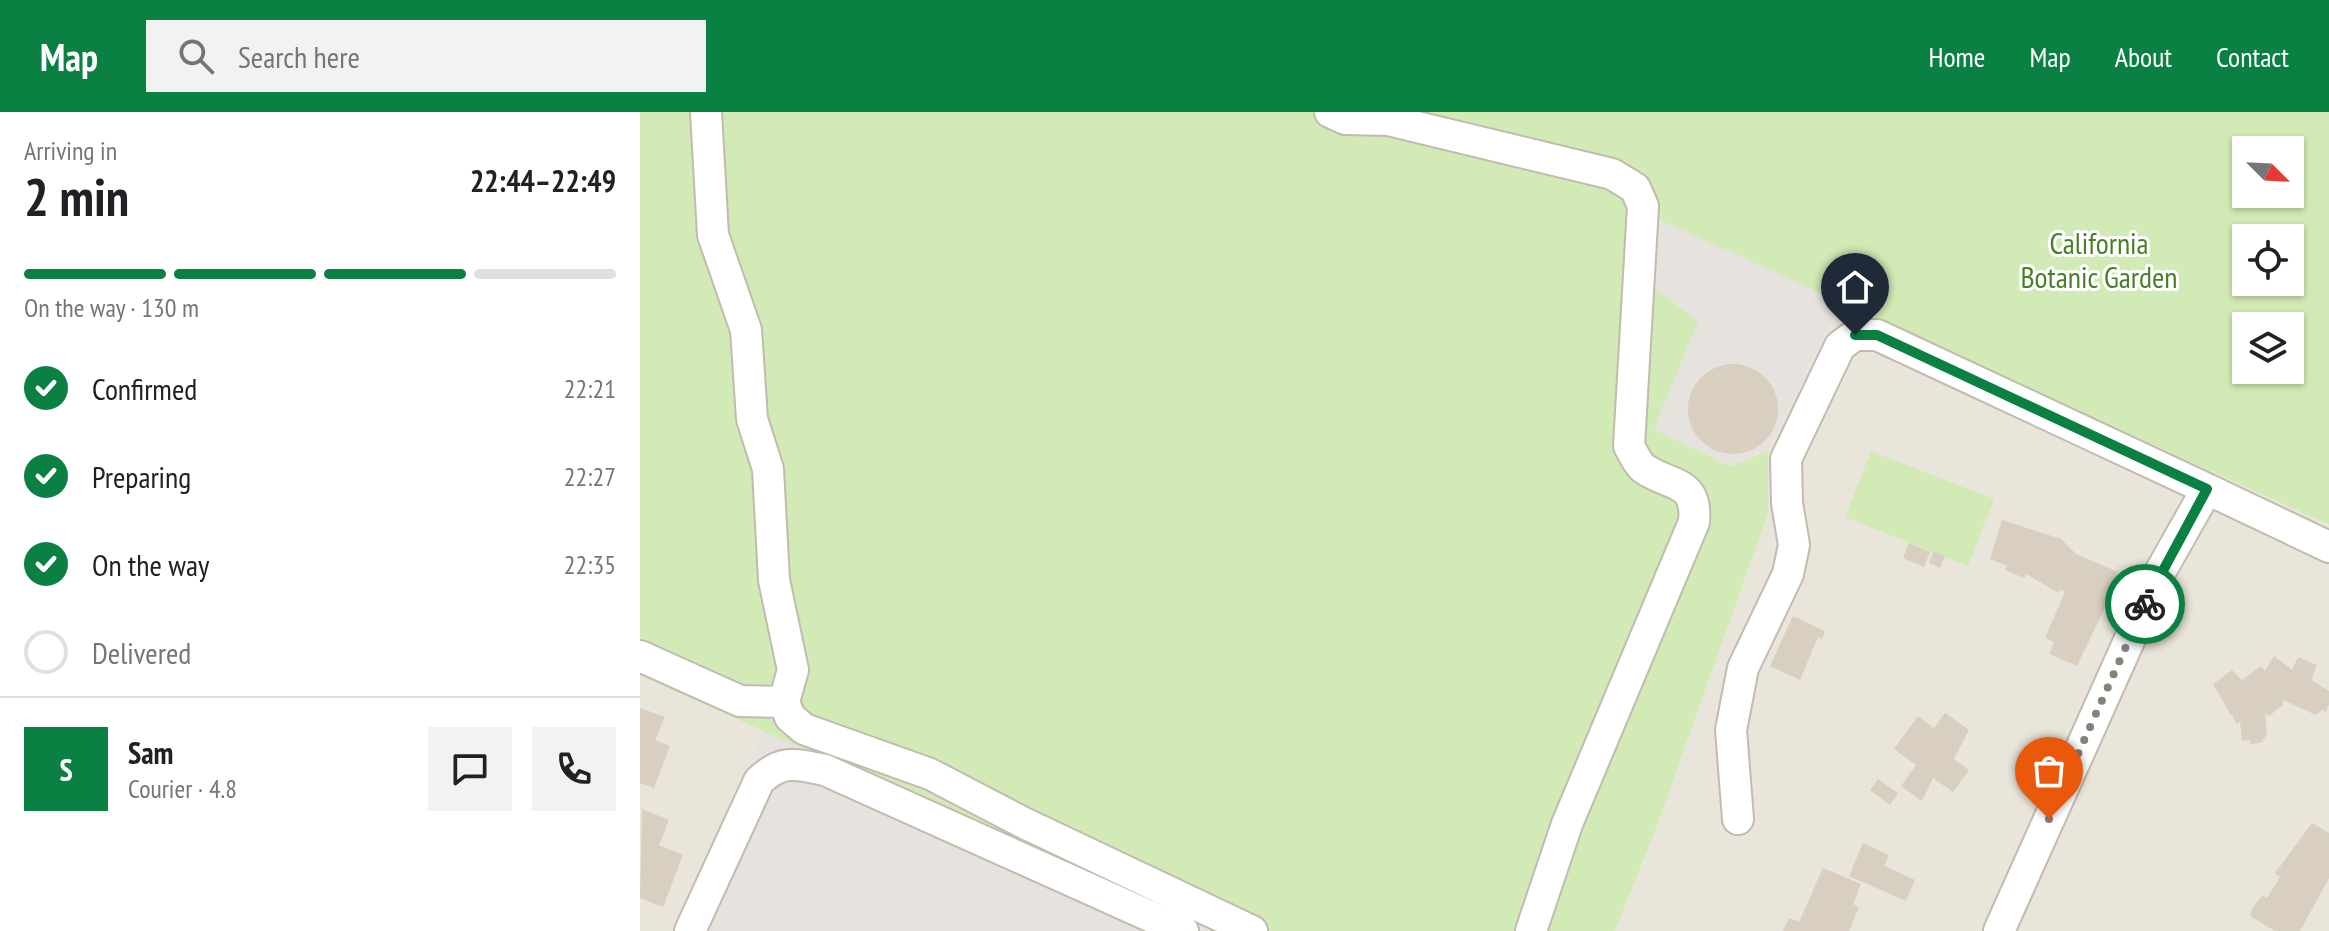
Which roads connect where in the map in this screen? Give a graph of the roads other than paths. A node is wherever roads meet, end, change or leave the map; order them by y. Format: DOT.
graph roads {
  1 [pos="706,112"];
  2 [pos="1330,112"];
  3 [pos="2207,489"];
  4 [pos="2329,547"];
  5 [pos="640,656"];
  6 [pos="784,702"];
  7 [pos="1738,819"];
  8 [pos="690,931"];
  9 [pos="1183,931"];
  10 [pos="1252,931"];
  11 [pos="1531,931"];
  12 [pos="1999,931"];
  1 -- 6 [label="street"];
  2 -- 11 [label="street"];
  3 -- 4 [label="street"];
  3 -- 7 [label="street"];
  3 -- 12 [label="street"];
  5 -- 6 [label="street"];
  6 -- 10 [label="street"];
  8 -- 9 [label="street"];
}
